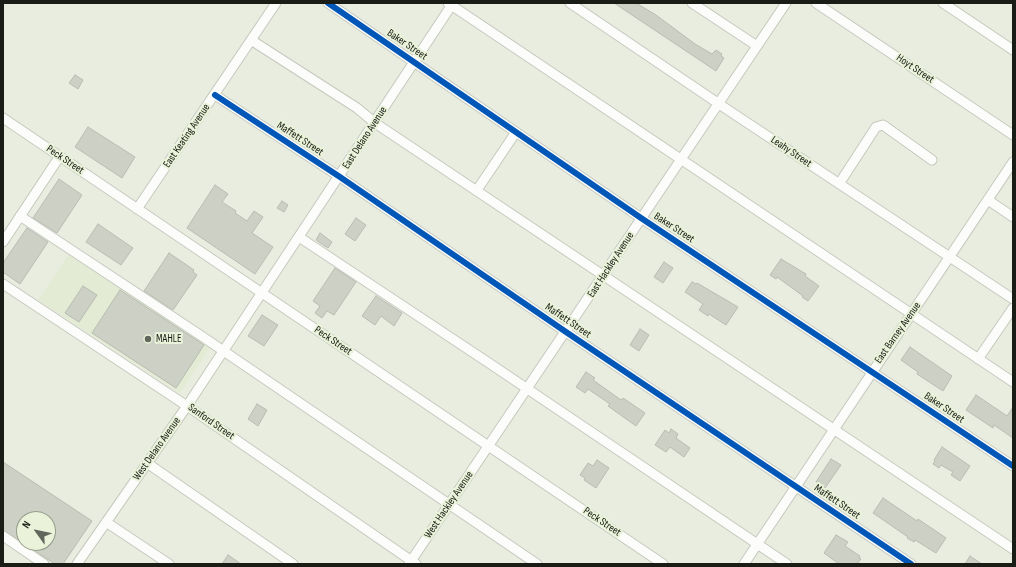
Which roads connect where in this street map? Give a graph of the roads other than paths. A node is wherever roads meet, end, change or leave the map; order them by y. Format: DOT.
graph roads {
  1 [pos="276,3"];
  2 [pos="328,3"];
  3 [pos="570,3"];
  4 [pos="692,3"];
  5 [pos="786,3"];
  6 [pos="816,3"];
  7 [pos="943,3"];
  8 [pos="451,4"];
  9 [pos="252,40"];
  10 [pos="757,46"];
  11 [pos="1013,50"];
  12 [pos="414,62"];
  13 [pos="215,95"];
  14 [pos="718,103"];
  15 [pos="3,118"];
  16 [pos="375,122"];
  17 [pos="516,132"];
  18 [pos="1013,135"];
  19 [pos="60,156"];
  20 [pos="680,160"];
  21 [pos="932,160"];
  22 [pos="1013,162"];
  23 [pos="340,177"];
  24 [pos="839,184"];
  25 [pos="477,190"];
  26 [pos="988,200"];
  27 [pos="137,209"];
  28 [pos="20,216"];
  29 [pos="1013,217"];
  30 [pos="641,218"];
  31 [pos="300,237"];
  32 [pos="3,242"];
  33 [pos="949,257"];
  34 [pos="604,275"];
  35 [pos="3,284"];
  36 [pos="262,292"];
  37 [pos="1013,299"];
  38 [pos="1013,308"];
  39 [pos="911,315"];
  40 [pos="566,332"];
  41 [pos="223,352"];
  42 [pos="978,359"];
  43 [pos="872,371"];
  44 [pos="1013,382"];
  45 [pos="528,389"];
  46 [pos="187,406"];
  47 [pos="833,430"];
  48 [pos="489,447"];
  49 [pos="147,463"];
  50 [pos="1013,466"];
  51 [pos="796,487"];
  52 [pos="450,504"];
  53 [pos="106,522"];
  54 [pos="3,536"];
  55 [pos="757,544"];
  56 [pos="1013,549"];
  57 [pos="412,563"];
  58 [pos="44,564"];
  59 [pos="77,564"];
  60 [pos="169,564"];
  61 [pos="293,564"];
  62 [pos="537,564"];
  63 [pos="663,564"];
  64 [pos="744,564"];
  65 [pos="787,564"];
  66 [pos="911,564"];
  1 -- 9 [label="street, East Keating Avenue"];
  2 -- 12 [label="street, Baker Street"];
  3 -- 14 [label="street, Leahy Street"];
  4 -- 10 [label="street"];
  5 -- 10 [label="street, East Hackley Avenue"];
  6 -- 18 [label="street, Hoyt Street"];
  7 -- 11 [label="street"];
  8 -- 12 [label="street, East Delano Avenue"];
  8 -- 20 [label="street"];
  9 -- 13 [label="street, East Keating Avenue"];
  9 -- 16 [label="street"];
  10 -- 14 [label="street, East Hackley Avenue"];
  12 -- 16 [label="street, East Delano Avenue"];
  12 -- 17 [label="street, Baker Street"];
  13 -- 23 [label="street, Maffett Street"];
  13 -- 27 [label="street, East Keating Avenue"];
  14 -- 20 [label="street, East Hackley Avenue"];
  14 -- 24 [label="street, Leahy Street"];
  15 -- 19 [label="street, Peck Street"];
  16 -- 23 [label="street, East Delano Avenue"];
  16 -- 25 [label="street"];
  17 -- 25 [label="street"];
  17 -- 30 [label="street, Baker Street"];
  19 -- 27 [label="street, Peck Street"];
  19 -- 28 [label="street"];
  20 -- 30 [label="street, East Hackley Avenue"];
  20 -- 39 [label="street"];
  21 -- 24 [label="street"];
  22 -- 26 [label="street, East Barney Avenue"];
  23 -- 31 [label="street, East Delano Avenue"];
  23 -- 40 [label="street, Maffett Street"];
  24 -- 33 [label="street, Leahy Street"];
  25 -- 34 [label="street"];
  26 -- 29 [label="street"];
  26 -- 33 [label="street, East Barney Avenue"];
  27 -- 36 [label="street, Peck Street"];
  28 -- 32 [label="street"];
  28 -- 41 [label="street"];
  30 -- 34 [label="street, East Hackley Avenue"];
  30 -- 43 [label="street, Baker Street"];
  31 -- 36 [label="street, East Delano Avenue"];
  31 -- 45 [label="street"];
  33 -- 37 [label="street, Leahy Street"];
  33 -- 39 [label="street, East Barney Avenue"];
  34 -- 40 [label="street, East Hackley Avenue"];
  34 -- 47 [label="street"];
  35 -- 46 [label="street, Sanford Street"];
  36 -- 41 [label="street, West Delano Avenue"];
  36 -- 48 [label="street, Peck Street"];
  38 -- 42 [label="street"];
  39 -- 42 [label="street"];
  39 -- 43 [label="street, East Barney Avenue"];
  40 -- 45 [label="street, East Hackley Avenue"];
  40 -- 51 [label="street, Maffett Street"];
  41 -- 46 [label="street, West Delano Avenue"];
  41 -- 52 [label="street"];
  42 -- 44 [label="street"];
  43 -- 47 [label="street, East Barney Avenue"];
  43 -- 50 [label="street, Baker Street"];
  45 -- 48 [label="street, East Hackley Avenue"];
  45 -- 55 [label="street"];
  46 -- 49 [label="street, West Delano Avenue"];
  46 -- 57 [label="street, Sanford Street"];
  47 -- 51 [label="street, East Barney Avenue"];
  47 -- 56 [label="street"];
  48 -- 52 [label="street, West Hackley Avenue"];
  48 -- 63 [label="street, Peck Street"];
  49 -- 53 [label="street, West Delano Avenue"];
  49 -- 61 [label="street"];
  51 -- 55 [label="street, East Barney Avenue"];
  51 -- 66 [label="street, Maffett Street"];
  52 -- 57 [label="street, West Hackley Avenue"];
  52 -- 62 [label="street"];
  53 -- 59 [label="street, West Delano Avenue"];
  53 -- 60 [label="street"];
  54 -- 58 [label="street"];
  55 -- 64 [label="street, East Barney Avenue"];
  55 -- 65 [label="street"];
}
